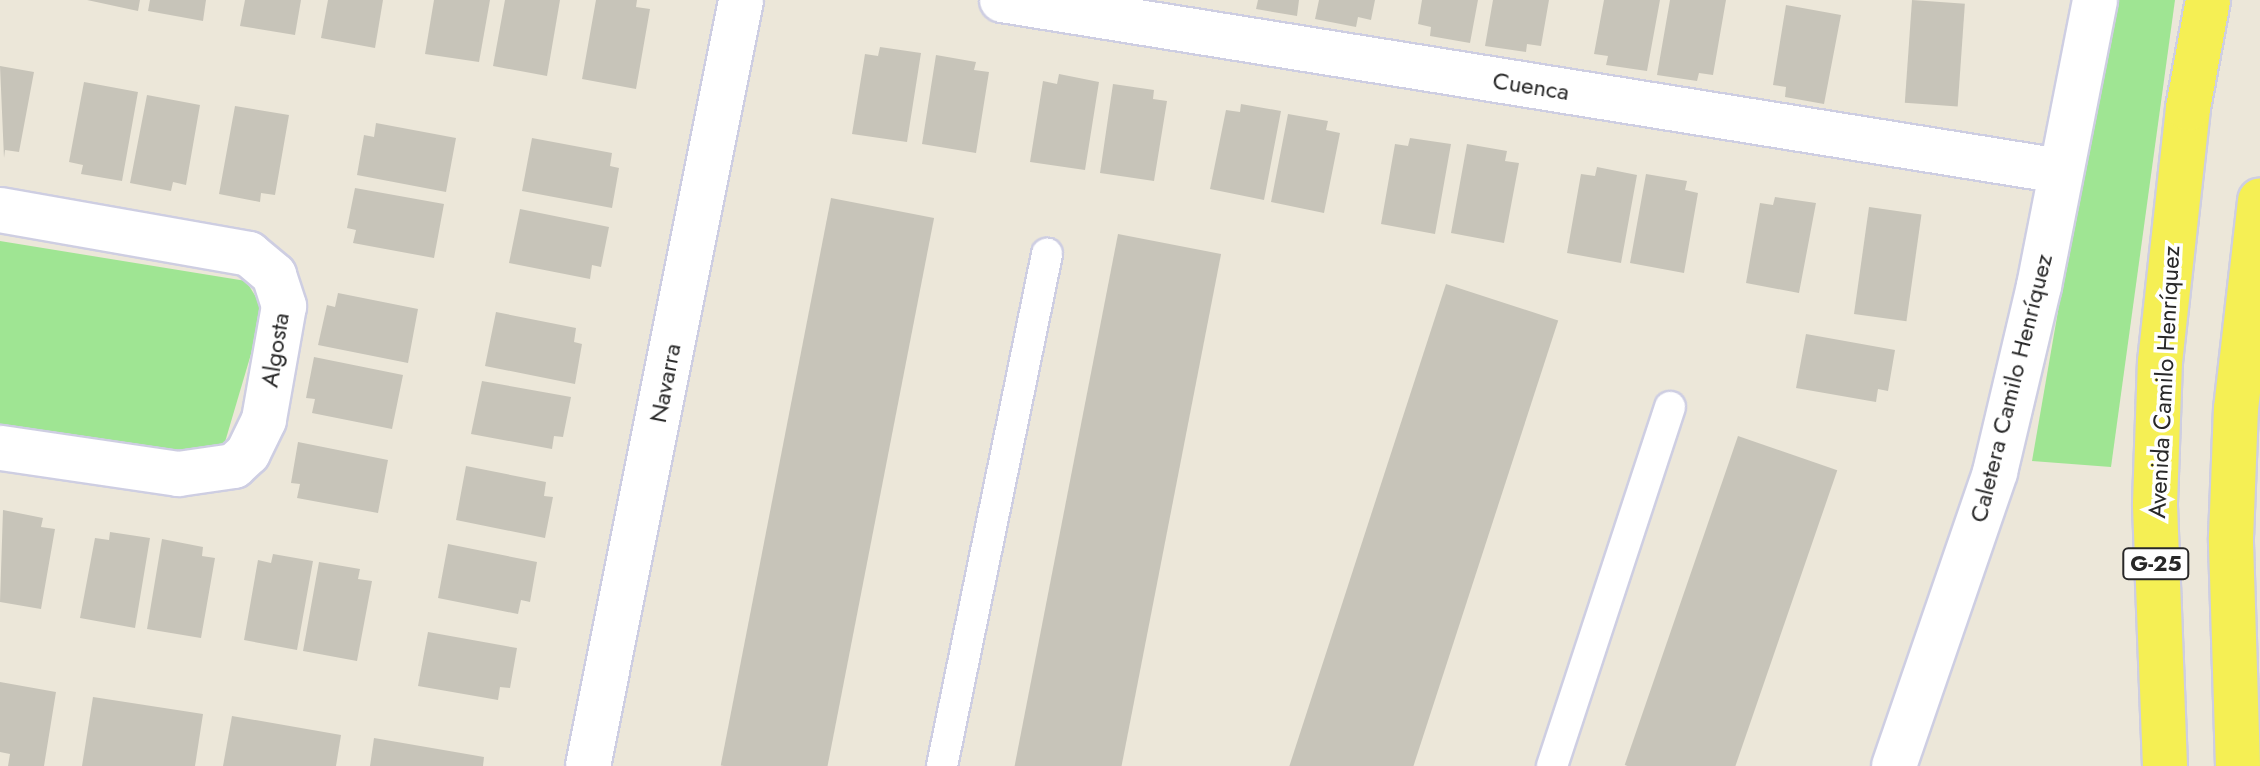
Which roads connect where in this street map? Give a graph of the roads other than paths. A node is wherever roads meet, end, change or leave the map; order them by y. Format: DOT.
graph roads {
  1 [pos="741,0"];
  2 [pos="1002,0"];
  3 [pos="2095,0"];
  4 [pos="2208,0"];
  5 [pos="2060,171"];
  6 [pos="2260,200"];
  7 [pos="0,210"];
  8 [pos="1047,254"];
  9 [pos="1670,407"];
  10 [pos="0,448"];
  11 [pos="588,766"];
  12 [pos="942,766"];
  13 [pos="1552,766"];
  14 [pos="1894,766"];
  15 [pos="2165,766"];
  16 [pos="2238,766"];
  1 -- 11 [label="street, Navarra"];
  2 -- 5 [label="street, Cuenca"];
  3 -- 5 [label="street, Caletera Camilo Henríquez"];
  4 -- 15 [label="main road, Avenida Camilo Henríquez / G-25"];
  5 -- 14 [label="street, Caletera Camilo Henríquez"];
  6 -- 16 [label="main road"];
  7 -- 10 [label="street, Algosta"];
  8 -- 12 [label="lane"];
  9 -- 13 [label="lane"];
}
